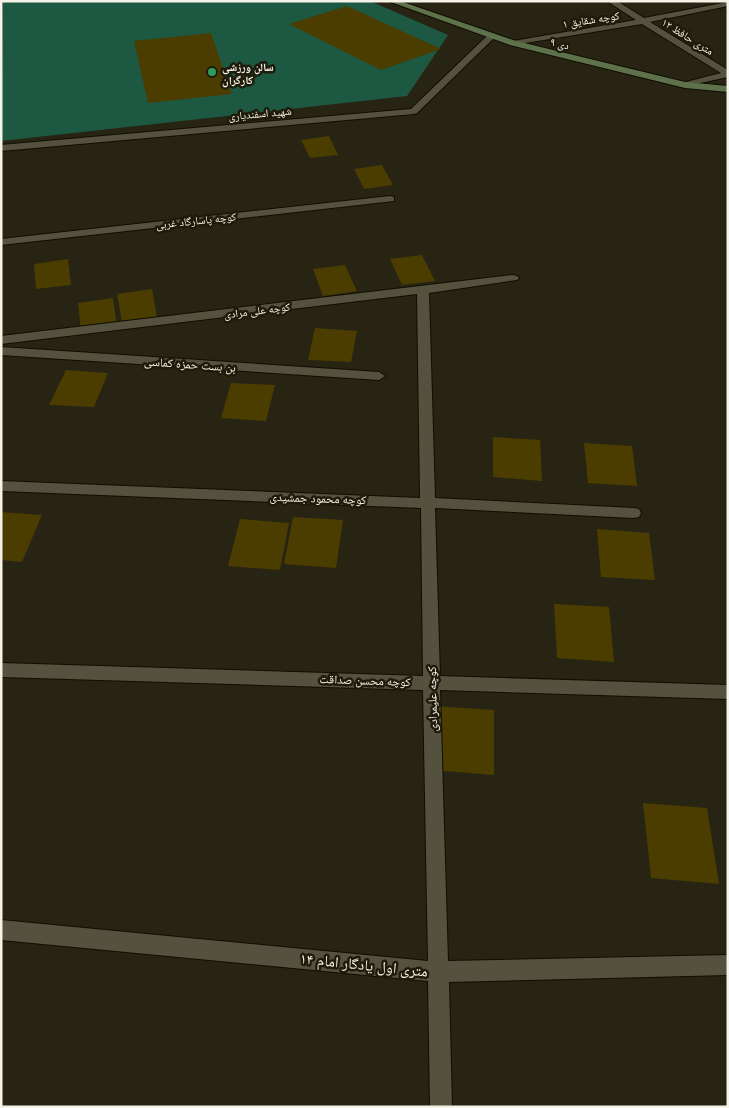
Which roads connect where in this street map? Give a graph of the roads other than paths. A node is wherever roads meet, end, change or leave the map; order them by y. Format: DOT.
graph roads {
  1 [pos="610,1"];
  2 [pos="397,2"];
  3 [pos="728,4"];
  4 [pos="644,21"];
  5 [pos="492,36"];
  6 [pos="513,43"];
  7 [pos="728,74"];
  8 [pos="685,85"];
  9 [pos="728,89"];
  10 [pos="1,148"];
  11 [pos="390,199"];
  12 [pos="1,242"];
  13 [pos="513,278"];
  14 [pos="423,290"];
  15 [pos="1,340"];
  16 [pos="1,351"];
  17 [pos="379,376"];
  18 [pos="1,486"];
  19 [pos="427,503"];
  20 [pos="634,513"];
  21 [pos="1,670"];
  22 [pos="431,682"];
  23 [pos="728,692"];
  24 [pos="1,930"];
  25 [pos="728,965"];
  26 [pos="438,972"];
  27 [pos="441,1107"];
  1 -- 4 [label="street, ۱۲ متری حافظ"];
  2 -- 5 [label="street, ۹ دی"];
  3 -- 4 [label="street, کوچه شقایق ۱"];
  4 -- 6 [label="street, کوچه شقایق ۱"];
  4 -- 7 [label="street, ۱۲ متری حافظ"];
  5 -- 6 [label="street, ۹ دی"];
  5 -- 10 [label="street, شهید اسفندیاری"];
  6 -- 8 [label="street, ۹ دی"];
  7 -- 8 [label="street"];
  8 -- 9 [label="street, ۹ دی"];
  11 -- 12 [label="street, کوچه پاسارگاد غربی"];
  13 -- 14 [label="street, کوچه علی مرادی"];
  14 -- 15 [label="street, کوچه علی مرادی"];
  14 -- 19 [label="street, کوچه علیمرادی"];
  16 -- 17 [label="street, بن بست حمزه کماسی"];
  18 -- 19 [label="street, کوچه محمود جمشیدی"];
  19 -- 20 [label="street, کوچه محمود جمشیدی"];
  19 -- 22 [label="street, کوچه علیمرادی"];
  21 -- 22 [label="street, کوچه محسن صداقت"];
  22 -- 23 [label="street, کوچه محسن صداقت"];
  22 -- 26 [label="street, کوچه علیمرادی"];
  24 -- 26 [label="street, ۱۴ متری اول یادگار امام"];
  25 -- 26 [label="street, ۱۴ متری اول یادگار امام"];
  26 -- 27 [label="street, کوچه علیمرادی"];
}
